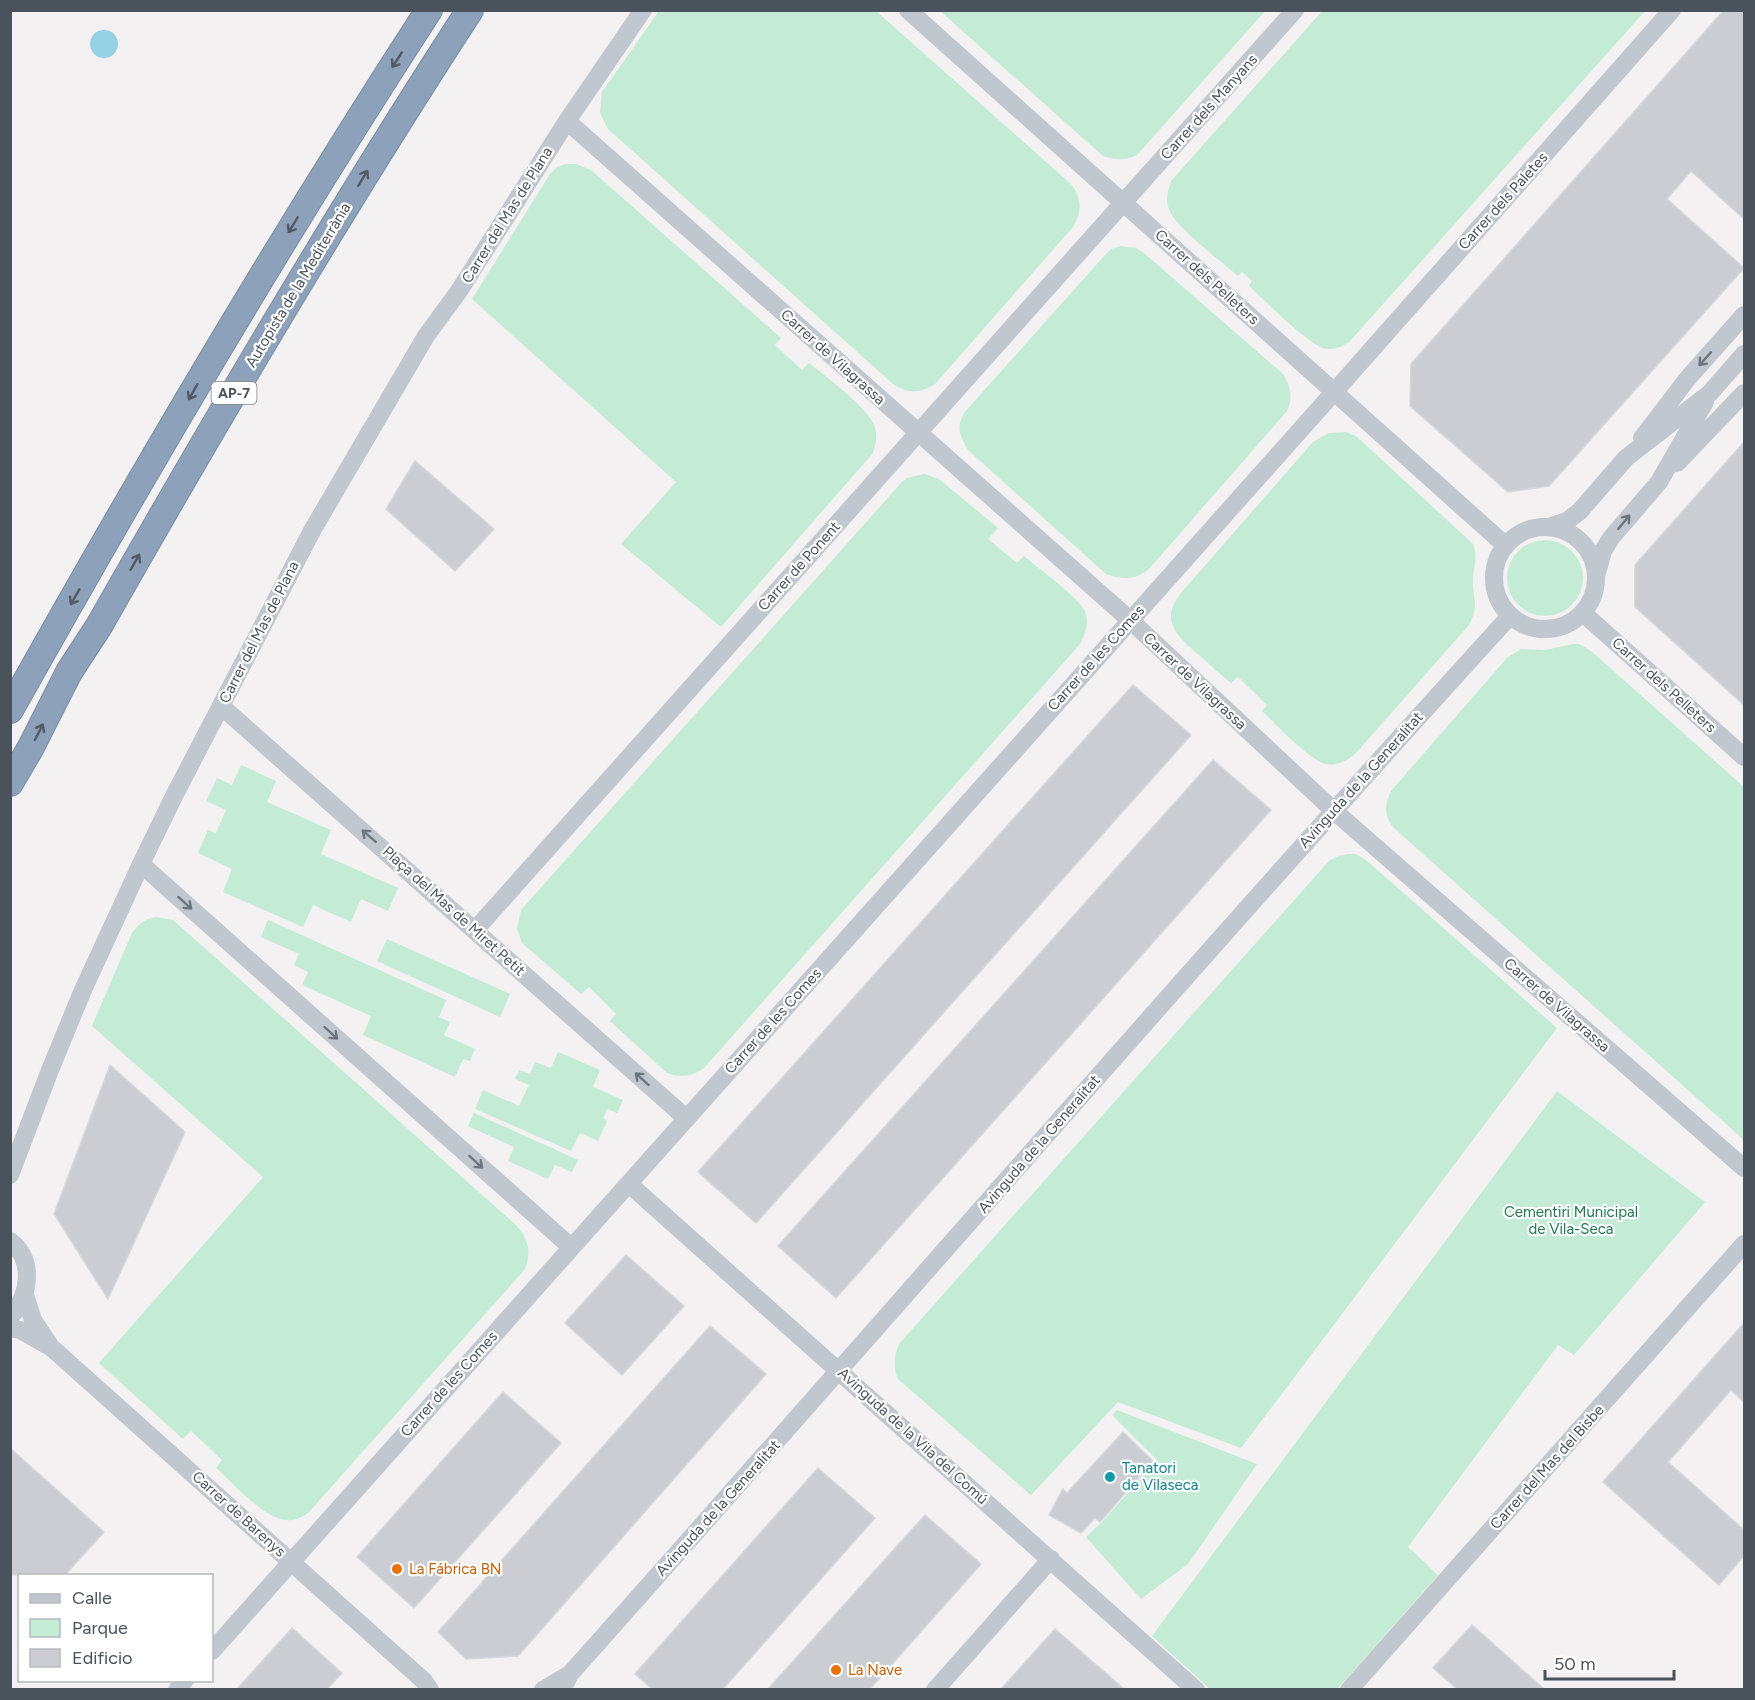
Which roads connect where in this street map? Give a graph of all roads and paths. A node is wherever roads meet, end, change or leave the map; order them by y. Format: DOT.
graph roads {
  1 [pos="429,10"];
  2 [pos="470,10"];
  3 [pos="643,10"];
  4 [pos="908,10"];
  5 [pos="1295,10"];
  6 [pos="1672,10"];
  7 [pos="567,121"];
  8 [pos="1124,203"];
  9 [pos="1744,315"];
  10 [pos="1744,354"];
  11 [pos="1335,392"];
  12 [pos="1710,393"];
  13 [pos="1744,393"];
  14 [pos="918,433"];
  15 [pos="1626,458"];
  16 [pos="1659,482"];
  17 [pos="1551,526"];
  18 [pos="1505,545"];
  19 [pos="1597,573"];
  20 [pos="1583,613"];
  21 [pos="1510,616"];
  22 [pos="1130,620"];
  23 [pos="221,706"];
  24 [pos="10,710"];
  25 [pos="1744,757"];
  26 [pos="10,783"];
  27 [pos="1333,810"];
  28 [pos="141,864"];
  29 [pos="475,930"];
  30 [pos="686,1118"];
  31 [pos="1744,1168"];
  32 [pos="10,1175"];
  33 [pos="629,1184"];
  34 [pos="12,1240"];
  35 [pos="1744,1244"];
  36 [pos="571,1247"];
  37 [pos="25,1295"];
  38 [pos="10,1317"];
  39 [pos="10,1328"];
  40 [pos="52,1348"];
  41 [pos="840,1371"];
  42 [pos="1051,1559"];
  43 [pos="291,1561"];
  44 [pos="213,1650"];
  45 [pos="566,1682"];
  46 [pos="427,1685"];
  47 [pos="442,1689"];
  48 [pos="543,1689"];
  49 [pos="935,1689"];
  50 [pos="1196,1689"];
  51 [pos="1350,1689"];
  1 -- 24 [label="highway, AP-7, one-way"];
  26 -- 2 [label="highway, Autopista de la Mediterrània / AP-7, one-way"];
  3 -- 7 [label="street, Carrer del Mas de Plana"];
  4 -- 8 [label="street, Carrer dels Pelleters"];
  5 -- 8 [label="street, Carrer dels Manyans"];
  6 -- 11 [label="street, Carrer dels Paletes"];
  7 -- 14 [label="street, Carrer de Vilagrassa"];
  7 -- 23 [label="street, Carrer del Mas de Plana"];
  8 -- 11 [label="street, Carrer dels Pelleters"];
  8 -- 14 [label="street, Carrer de Ponent"];
  9 -- 15 [label="street, one-way"];
  10 -- 12 [label="street"];
  11 -- 18 [label="street, Carrer dels Pelleters"];
  11 -- 22 [label="street, Carrer de les Comes"];
  12 -- 15 [label="street"];
  12 -- 16 [label="street"];
  13 -- 16 [label="street"];
  14 -- 22 [label="street, Carrer de Vilagrassa"];
  14 -- 29 [label="street, Carrer de Ponent"];
  15 -- 17 [label="street"];
  19 -- 16 [label="street, one-way"];
  17 -- 18 [label="street"];
  17 -- 19 [label="street"];
  18 -- 21 [label="street"];
  19 -- 20 [label="street"];
  20 -- 21 [label="street"];
  20 -- 25 [label="street, Carrer dels Pelleters"];
  21 -- 27 [label="street, Avinguda de la Generalitat"];
  22 -- 27 [label="street, Carrer de Vilagrassa"];
  22 -- 30 [label="street, Carrer de les Comes"];
  23 -- 28 [label="street, Carrer del Mas de Plana"];
  29 -- 23 [label="street, Plaça del Mas de Miret Petit, one-way"];
  27 -- 31 [label="street, Carrer de Vilagrassa"];
  27 -- 41 [label="street, Avinguda de la Generalitat"];
  28 -- 32 [label="street, Carrer del Mas de Plana"];
  28 -- 36 [label="street, one-way"];
  30 -- 29 [label="street, Plaça del Mas de Miret Petit, one-way"];
  30 -- 33 [label="street, Carrer de les Comes"];
  33 -- 36 [label="street, Carrer de les Comes"];
  33 -- 41 [label="street, Avinguda de la Vila del Comú"];
  34 -- 37 [label="street"];
  35 -- 51 [label="street, Carrer del Mas del Bisbe"];
  36 -- 43 [label="street, Carrer de les Comes"];
  37 -- 38 [label="street"];
  37 -- 40 [label="street, Carrer de Barenys"];
  39 -- 40 [label="street, Carrer de Barenys"];
  40 -- 43 [label="street, Carrer de Barenys"];
  41 -- 42 [label="street, Avinguda de la Vila del Comú"];
  41 -- 45 [label="street, Avinguda de la Generalitat"];
  42 -- 49 [label="street"];
  42 -- 50 [label="street, Avinguda de la Vila del Comú"];
  43 -- 44 [label="street, Carrer de les Comes"];
  43 -- 46 [label="street, Carrer de Barenys"];
  45 -- 48 [label="street, Avinguda de la Generalitat"];
  46 -- 47 [label="street, Carrer de Barenys"];
}
